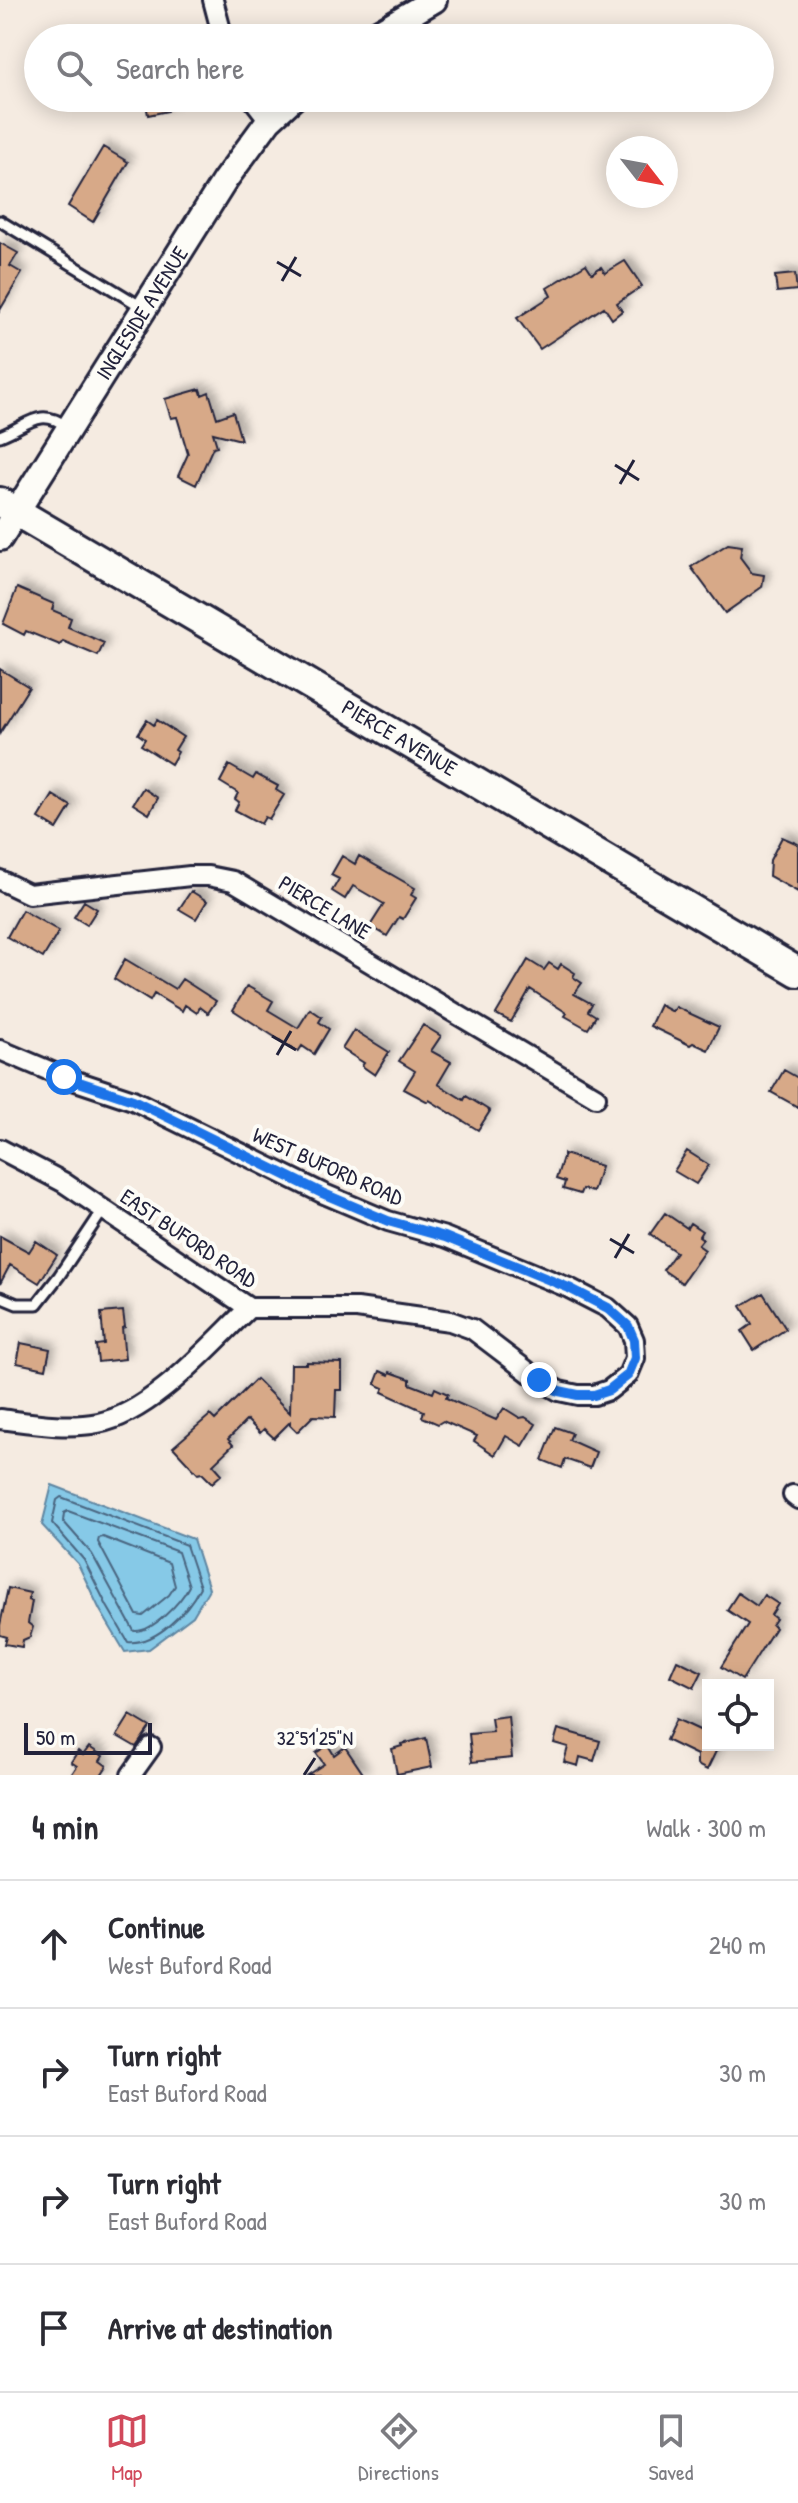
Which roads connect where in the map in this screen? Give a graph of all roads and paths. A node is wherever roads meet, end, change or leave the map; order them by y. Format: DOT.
graph roads {
  1 [pos="213,0"];
  2 [pos="434,0"];
  3 [pos="219,24"];
  4 [pos="393,24"];
  5 [pos="263,112"];
  6 [pos="278,112"];
  7 [pos="269,120"];
  8 [pos="0,221"];
  9 [pos="145,308"];
  10 [pos="69,429"];
  11 [pos="0,436"];
  12 [pos="8,507"];
  13 [pos="0,538"];
  14 [pos="0,880"];
  15 [pos="798,972"];
  16 [pos="0,1050"];
  17 [pos="596,1097"];
  18 [pos="0,1149"];
  19 [pos="103,1210"];
  20 [pos="0,1297"];
  21 [pos="249,1308"];
  22 [pos="631,1332"];
  23 [pos="0,1419"];
  24 [pos="151,1747"];
  25 [pos="131,1775"];
  1 -- 3 [label="street"];
  2 -- 4 [label="street"];
  5 -- 7 [label="street"];
  6 -- 7 [label="street, INGLESIDE AVENUE"];
  7 -- 9 [label="street, INGLESIDE AVENUE"];
  8 -- 9 [label="lane"];
  9 -- 10 [label="street, INGLESIDE AVENUE"];
  10 -- 11 [label="lane"];
  10 -- 12 [label="street, INGLESIDE AVENUE"];
  12 -- 13 [label="street, INGLESIDE AVENUE"];
  12 -- 15 [label="main road, PIERCE AVENUE"];
  14 -- 17 [label="street, PIERCE LANE"];
  16 -- 22 [label="street, WEST BUFORD ROAD"];
  18 -- 19 [label="street, EAST BUFORD ROAD"];
  19 -- 20 [label="lane"];
  19 -- 21 [label="street, EAST BUFORD ROAD"];
  21 -- 22 [label="street, EAST BUFORD ROAD"];
  21 -- 23 [label="street"];
  24 -- 25 [label="street"];
}
